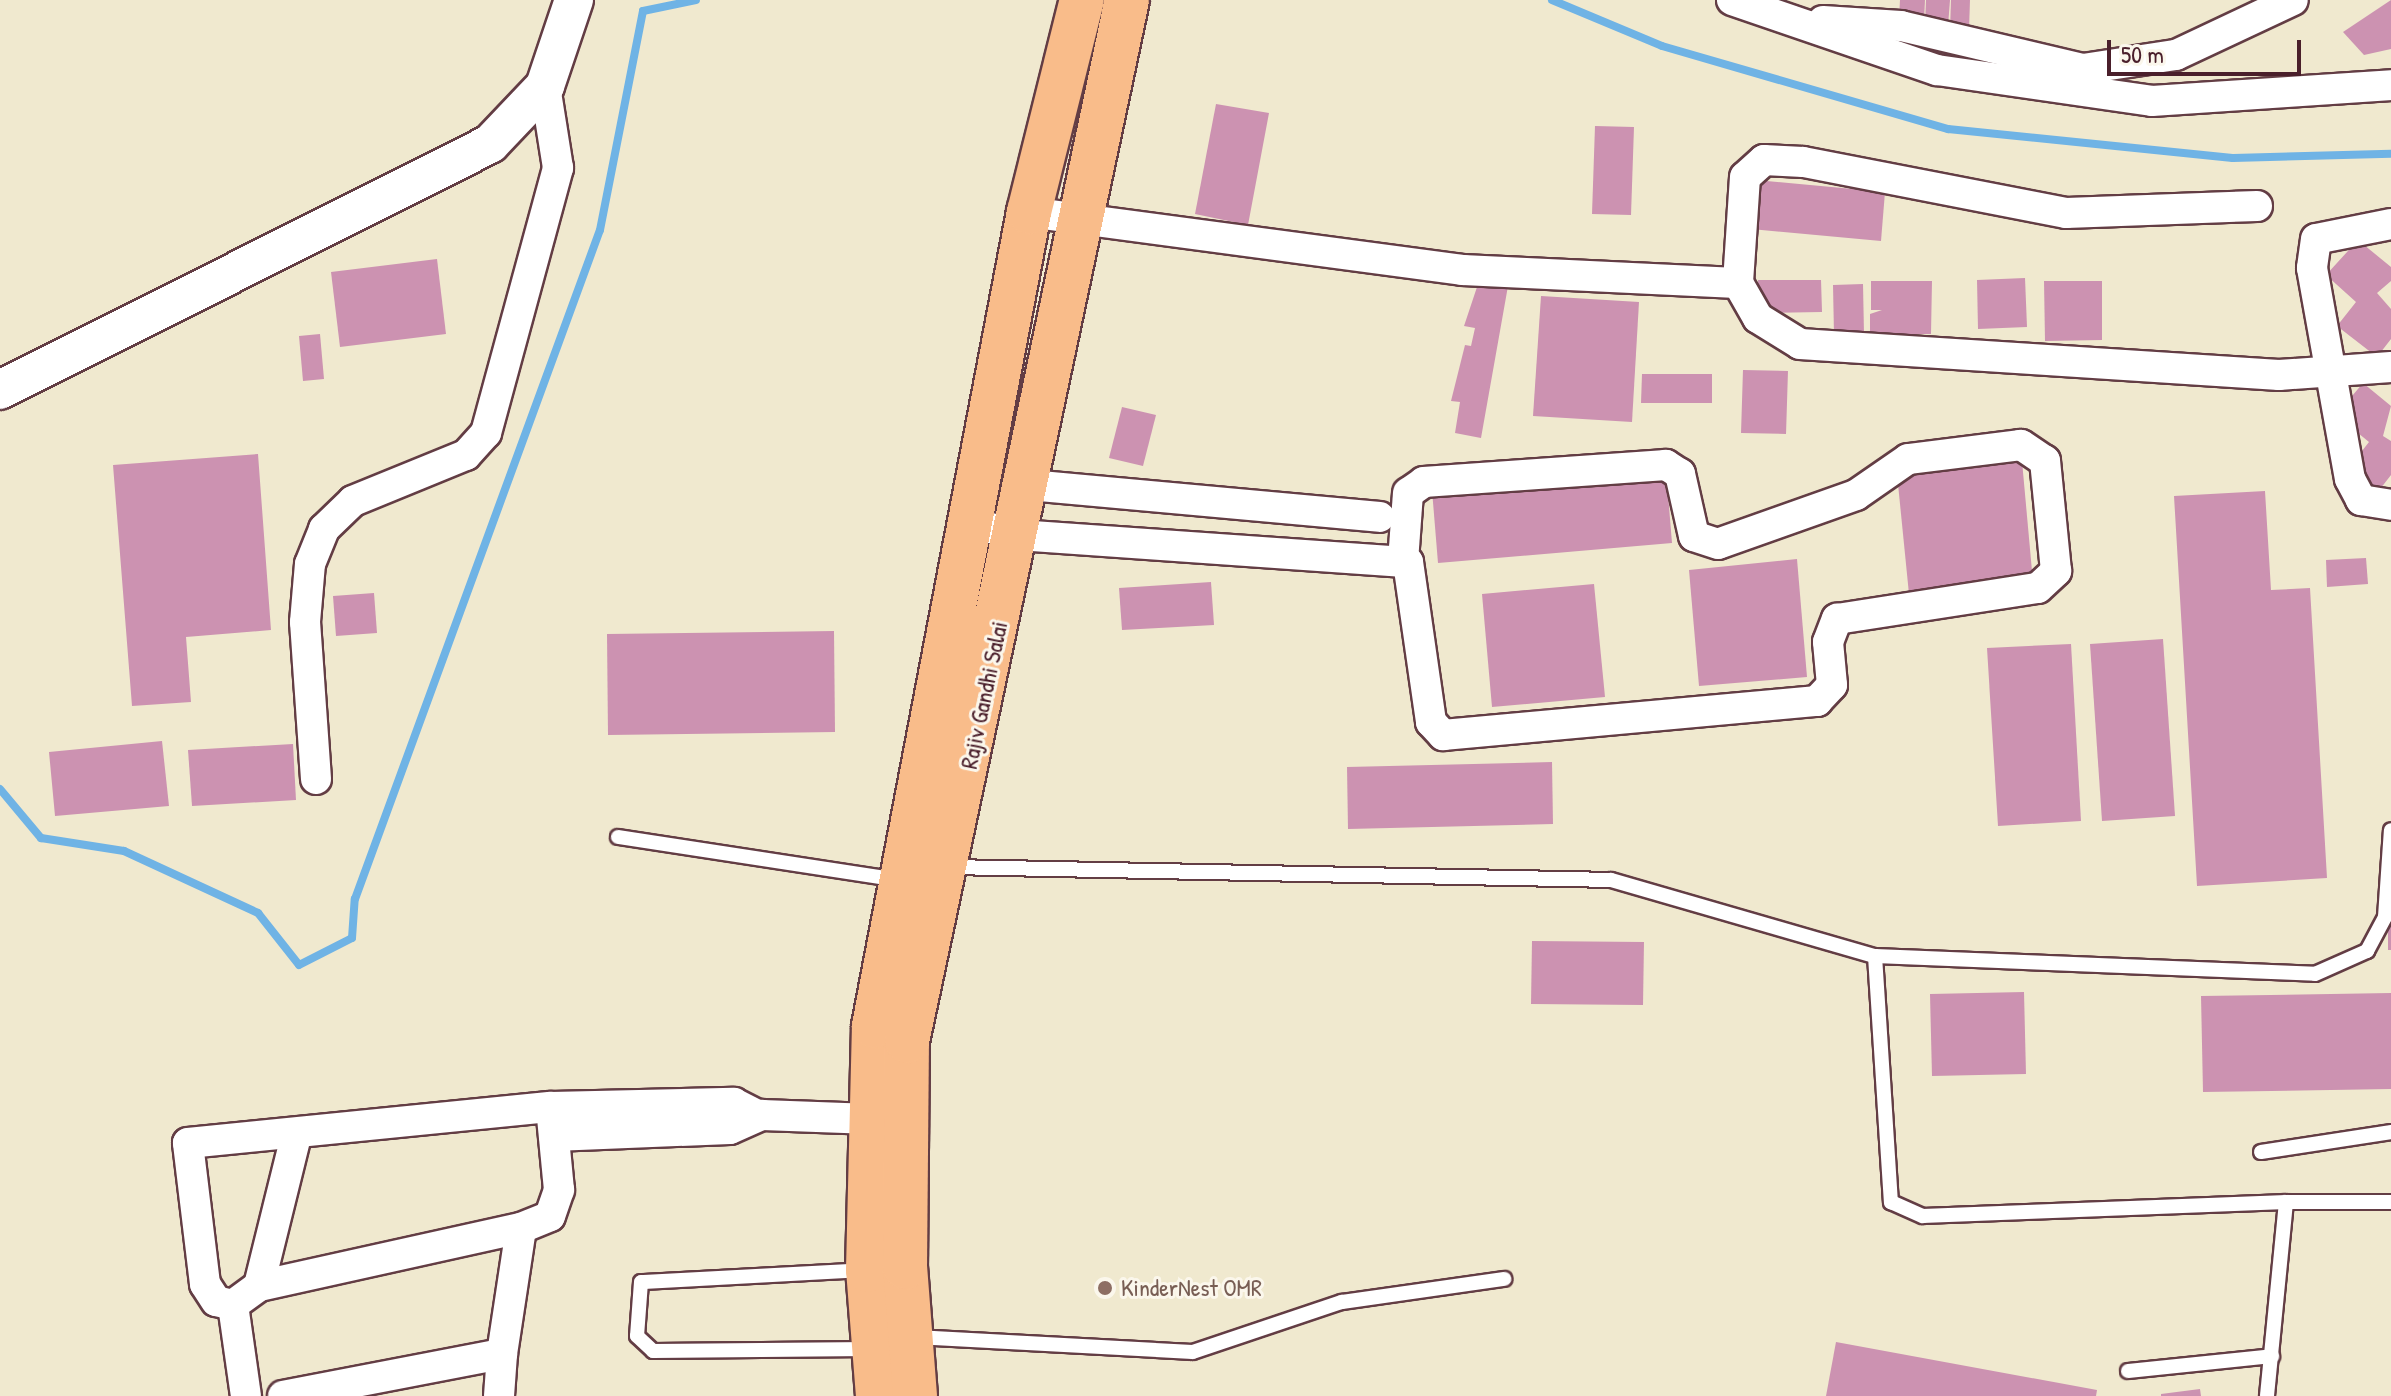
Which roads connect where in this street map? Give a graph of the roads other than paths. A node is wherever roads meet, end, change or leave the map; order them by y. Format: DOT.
graph roads {
  1 [pos="574,0"];
  2 [pos="1082,0"];
  3 [pos="1732,0"];
  4 [pos="2293,0"];
  5 [pos="1126,3"];
  6 [pos="1793,19"];
  7 [pos="2391,85"];
  8 [pos="545,86"];
  9 [pos="2257,206"];
  10 [pos="1029,212"];
  11 [pos="1085,221"];
  12 [pos="2391,224"];
  13 [pos="1738,283"];
  14 [pos="2391,367"];
  15 [pos="2334,377"];
  16 [pos="2391,382"];
  17 [pos="0,390"];
  18 [pos="1029,485"];
  19 [pos="2391,505"];
  20 [pos="1380,517"];
  21 [pos="971,523"];
  22 [pos="1018,535"];
  23 [pos="1403,561"];
  24 [pos="316,779"];
  25 [pos="2391,830"];
  26 [pos="618,837"];
  27 [pos="919,870"];
  28 [pos="1875,956"];
  29 [pos="872,1119"];
  30 [pos="553,1121"];
  31 [pos="2391,1132"];
  32 [pos="296,1136"];
  33 [pos="2261,1152"];
  34 [pos="2286,1202"];
  35 [pos="2391,1202"];
  36 [pos="521,1228"];
  37 [pos="868,1270"];
  38 [pos="1504,1279"];
  39 [pos="259,1286"];
  40 [pos="233,1305"];
  41 [pos="892,1343"];
  42 [pos="502,1354"];
  43 [pos="2272,1356"];
  44 [pos="2128,1371"];
  45 [pos="246,1396"];
  46 [pos="283,1396"];
  47 [pos="499,1396"];
  48 [pos="878,1396"];
  49 [pos="915,1396"];
  50 [pos="2267,1396"];
  1 -- 8 [label="street"];
  2 -- 10 [label="main road, Rajiv Gandhi Salai"];
  3 -- 6 [label="street"];
  4 -- 6 [label="street"];
  5 -- 11 [label="main road, Rajiv Gandhi Salai"];
  6 -- 7 [label="street"];
  8 -- 17 [label="street"];
  8 -- 24 [label="street"];
  9 -- 13 [label="street"];
  10 -- 11 [label="street"];
  10 -- 21 [label="main road, Rajiv Gandhi Salai"];
  11 -- 13 [label="street"];
  11 -- 18 [label="main road, Rajiv Gandhi Salai"];
  12 -- 15 [label="street"];
  13 -- 15 [label="street"];
  14 -- 15 [label="street"];
  15 -- 16 [label="street"];
  15 -- 19 [label="street"];
  18 -- 20 [label="street"];
  18 -- 22 [label="main road, Rajiv Gandhi Salai"];
  21 -- 22 [label="street"];
  21 -- 27 [label="main road, Rajiv Gandhi Salai"];
  22 -- 23 [label="street"];
  22 -- 27 [label="main road, Rajiv Gandhi Salai"];
  23 -- 23 [label="street"];
  25 -- 28 [label="lane"];
  26 -- 27 [label="lane"];
  27 -- 28 [label="lane"];
  27 -- 29 [label="main road, Rajiv Gandhi Salai"];
  27 -- 41 [label="main road, Rajiv Gandhi Salai"];
  28 -- 34 [label="lane"];
  29 -- 30 [label="street"];
  29 -- 37 [label="main road, Rajiv Gandhi Salai"];
  30 -- 32 [label="street"];
  30 -- 36 [label="street"];
  31 -- 33 [label="lane"];
  32 -- 39 [label="street"];
  32 -- 40 [label="street"];
  34 -- 35 [label="lane"];
  34 -- 43 [label="lane"];
  36 -- 39 [label="street"];
  36 -- 42 [label="street"];
  37 -- 41 [label="main road, Rajiv Gandhi Salai"];
  37 -- 41 [label="lane"];
  38 -- 41 [label="lane"];
  39 -- 40 [label="street"];
  40 -- 45 [label="street"];
  41 -- 48 [label="main road, Rajiv Gandhi Salai"];
  41 -- 49 [label="main road, Rajiv Gandhi Salai"];
  42 -- 46 [label="street"];
  42 -- 47 [label="street"];
  43 -- 44 [label="lane"];
  43 -- 50 [label="lane"];
}
